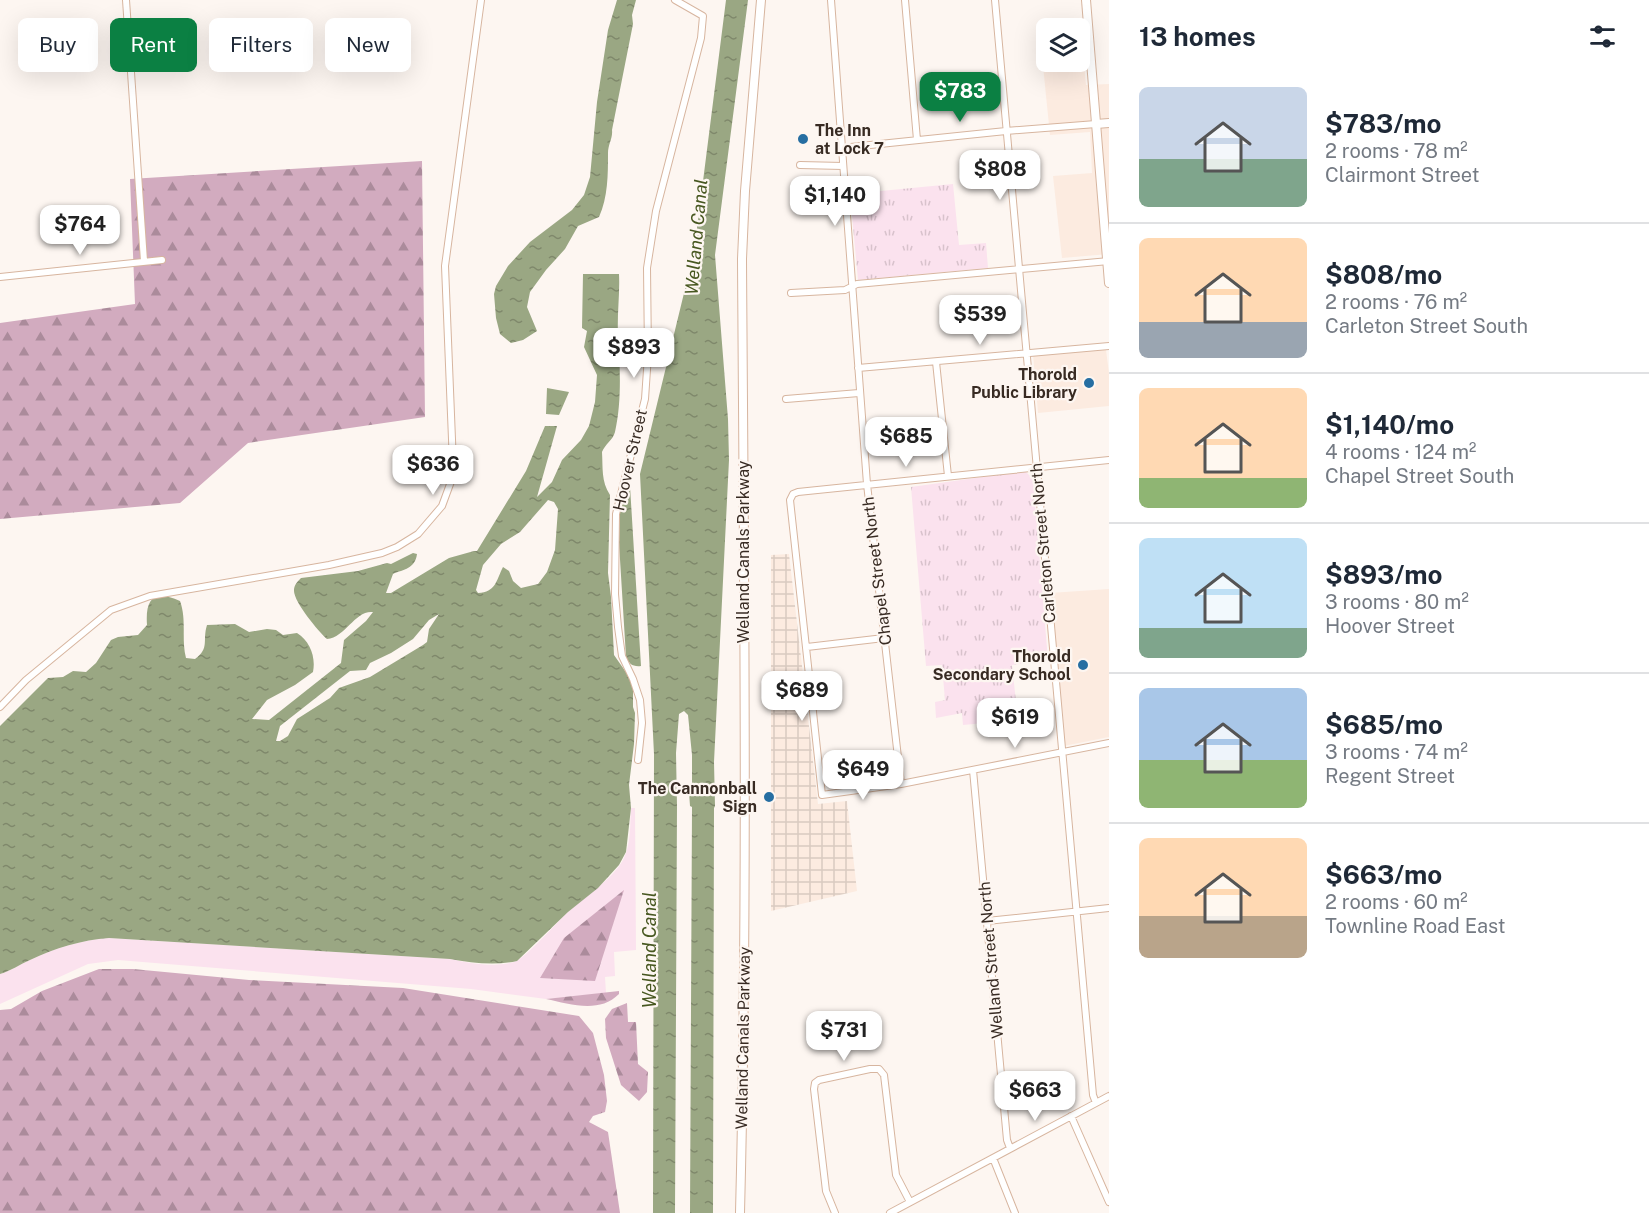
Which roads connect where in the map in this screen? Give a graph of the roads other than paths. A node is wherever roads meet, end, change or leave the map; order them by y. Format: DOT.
graph roads {
  1 [pos="126,0"];
  2 [pos="481,0"];
  3 [pos="675,0"];
  4 [pos="761,0"];
  5 [pos="831,0"];
  6 [pos="904,0"];
  7 [pos="994,0"];
  8 [pos="1086,0"];
  9 [pos="1109,123"];
  10 [pos="1096,124"];
  11 [pos="1006,130"];
  12 [pos="917,140"];
  13 [pos="841,148"];
  14 [pos="800,165"];
  15 [pos="843,166"];
  16 [pos="162,260"];
  17 [pos="144,261"];
  18 [pos="1108,261"];
  19 [pos="1018,269"];
  20 [pos="0,277"];
  21 [pos="1109,284"];
  22 [pos="851,286"];
  23 [pos="791,292"];
  24 [pos="1109,346"];
  25 [pos="1025,353"];
  26 [pos="936,362"];
  27 [pos="858,368"];
  28 [pos="859,393"];
  29 [pos="786,399"];
  30 [pos="1109,460"];
  31 [pos="1036,467"];
  32 [pos="948,476"];
  33 [pos="867,484"];
  34 [pos="884,638"];
  35 [pos="807,647"];
  36 [pos="0,707"];
  37 [pos="1109,743"];
  38 [pos="1062,752"];
  39 [pos="638,760"];
  40 [pos="973,771"];
  41 [pos="901,784"];
  42 [pos="1109,908"];
  43 [pos="1076,911"];
  44 [pos="987,921"];
  45 [pos="1109,1095"];
  46 [pos="1096,1103"];
  47 [pos="1071,1116"];
  48 [pos="1010,1148"];
  49 [pos="993,1158"];
  50 [pos="910,1202"];
  51 [pos="1109,1202"];
  52 [pos="740,1213"];
  53 [pos="835,1213"];
  54 [pos="890,1213"];
  55 [pos="1015,1213"];
  1 -- 17 [label="street"];
  2 -- 36 [label="street"];
  3 -- 39 [label="street, Hoover Street"];
  4 -- 52 [label="street, Welland Canals Parkway"];
  5 -- 13 [label="street, Chapel Street North"];
  6 -- 12 [label="street"];
  7 -- 11 [label="street, Carleton Street North"];
  8 -- 10 [label="main road"];
  9 -- 10 [label="street"];
  10 -- 11 [label="street"];
  10 -- 18 [label="main road"];
  11 -- 12 [label="street"];
  11 -- 19 [label="street, Carleton Street North"];
  12 -- 13 [label="street"];
  13 -- 15 [label="street, Chapel Street North"];
  14 -- 15 [label="street"];
  15 -- 22 [label="street, Chapel Street North"];
  16 -- 17 [label="street"];
  17 -- 20 [label="street"];
  18 -- 19 [label="street"];
  18 -- 21 [label="main road"];
  19 -- 22 [label="street"];
  19 -- 25 [label="street, Carleton Street North"];
  22 -- 23 [label="street"];
  22 -- 27 [label="street, Chapel Street North"];
  24 -- 25 [label="street"];
  25 -- 26 [label="street"];
  25 -- 31 [label="street, Carleton Street North"];
  26 -- 27 [label="street"];
  26 -- 32 [label="street"];
  27 -- 28 [label="street, Chapel Street North"];
  28 -- 29 [label="street"];
  28 -- 33 [label="street, Chapel Street North"];
  30 -- 31 [label="street"];
  31 -- 32 [label="street"];
  31 -- 38 [label="street, Carleton Street North"];
  32 -- 33 [label="street"];
  33 -- 34 [label="street, Chapel Street North"];
  33 -- 35 [label="street"];
  34 -- 35 [label="street"];
  34 -- 41 [label="street, Chapel Street North"];
  35 -- 41 [label="street"];
  37 -- 38 [label="street"];
  38 -- 40 [label="street"];
  38 -- 43 [label="street, Carleton Street North"];
  40 -- 41 [label="street"];
  40 -- 44 [label="street, Welland Street North"];
  42 -- 43 [label="street"];
  43 -- 44 [label="street"];
  43 -- 46 [label="street, Carleton Street North"];
  44 -- 48 [label="street, Welland Street North"];
  45 -- 46 [label="street"];
  46 -- 47 [label="street"];
  47 -- 48 [label="street"];
  47 -- 51 [label="street"];
  48 -- 49 [label="street"];
  49 -- 50 [label="street"];
  49 -- 55 [label="street"];
  50 -- 53 [label="street"];
  50 -- 54 [label="street"];
}
